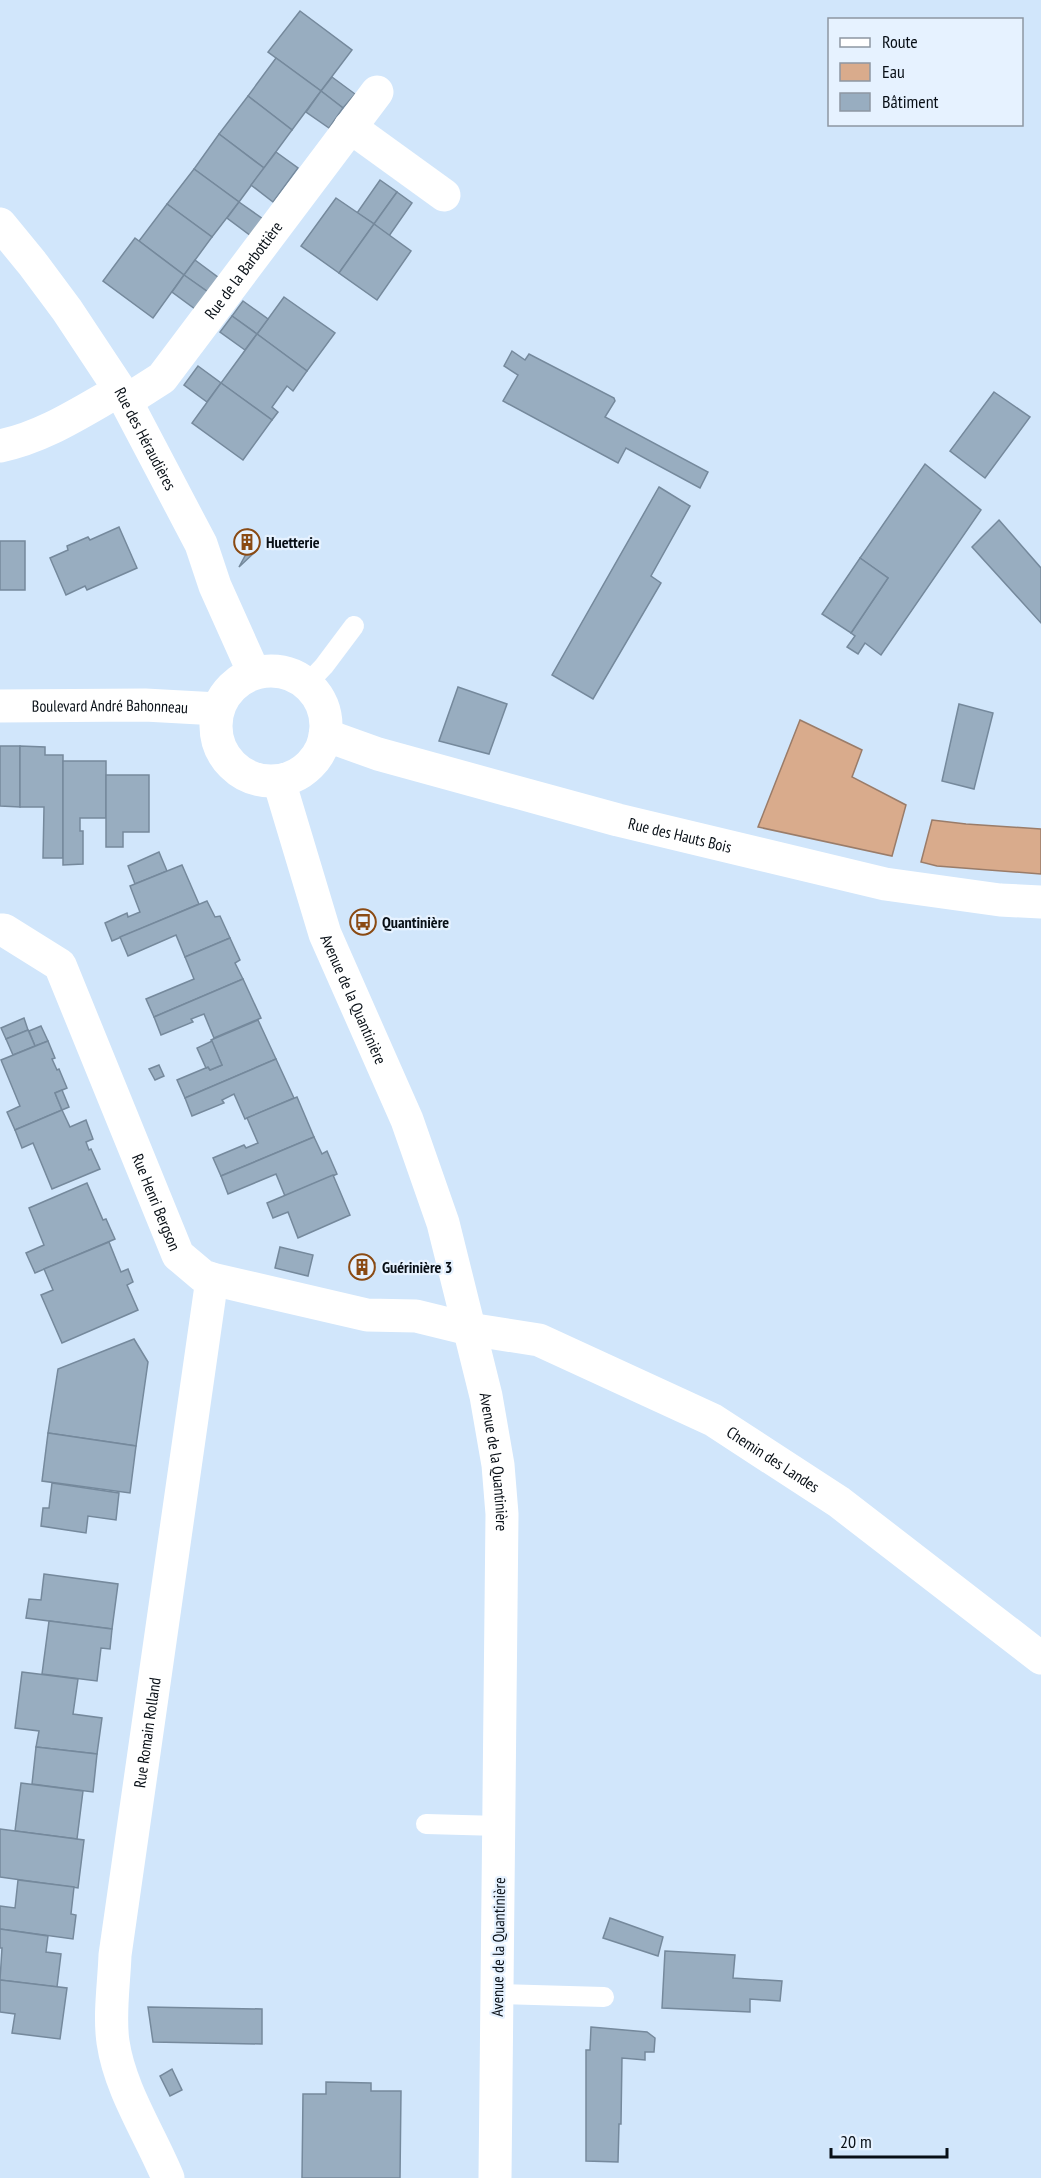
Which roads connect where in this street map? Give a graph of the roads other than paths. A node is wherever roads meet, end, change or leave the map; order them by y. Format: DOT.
graph roads {
  1 [pos="377,92"];
  2 [pos="350,127"];
  3 [pos="444,195"];
  4 [pos="0,224"];
  5 [pos="123,395"];
  6 [pos="0,446"];
  7 [pos="354,626"];
  8 [pos="254,673"];
  9 [pos="307,684"];
  10 [pos="0,706"];
  11 [pos="218,709"];
  12 [pos="325,735"];
  13 [pos="279,781"];
  14 [pos="1041,902"];
  15 [pos="0,930"];
  16 [pos="212,1279"];
  17 [pos="469,1329"];
  18 [pos="1041,1658"];
  19 [pos="426,1824"];
  20 [pos="499,1826"];
  21 [pos="498,1994"];
  22 [pos="604,1997"];
  23 [pos="168,2178"];
  24 [pos="495,2178"];
  1 -- 2 [label="street, Rue de la Barbottière"];
  2 -- 3 [label="street"];
  2 -- 5 [label="street, Rue de la Barbottière"];
  4 -- 5 [label="street, Rue des Héraudières"];
  5 -- 6 [label="street, Rue de la Barbottière"];
  5 -- 8 [label="street, Rue des Héraudières"];
  7 -- 9 [label="lane"];
  8 -- 9 [label="street"];
  8 -- 11 [label="street"];
  9 -- 12 [label="street"];
  10 -- 11 [label="street, Boulevard André Bahonneau"];
  11 -- 13 [label="street"];
  12 -- 13 [label="street"];
  12 -- 14 [label="street, Rue des Hauts Bois"];
  13 -- 17 [label="street, Avenue de la Quantinière"];
  15 -- 16 [label="street, Rue Henri Bergson"];
  16 -- 17 [label="street, Rue Henri Bergson"];
  16 -- 23 [label="street, Rue Romain Rolland"];
  17 -- 18 [label="street, Chemin des Landes"];
  17 -- 20 [label="street, Avenue de la Quantinière"];
  19 -- 20 [label="lane"];
  20 -- 21 [label="street, Avenue de la Quantinière"];
  21 -- 22 [label="lane"];
  21 -- 24 [label="street, Avenue de la Quantinière"];
}
